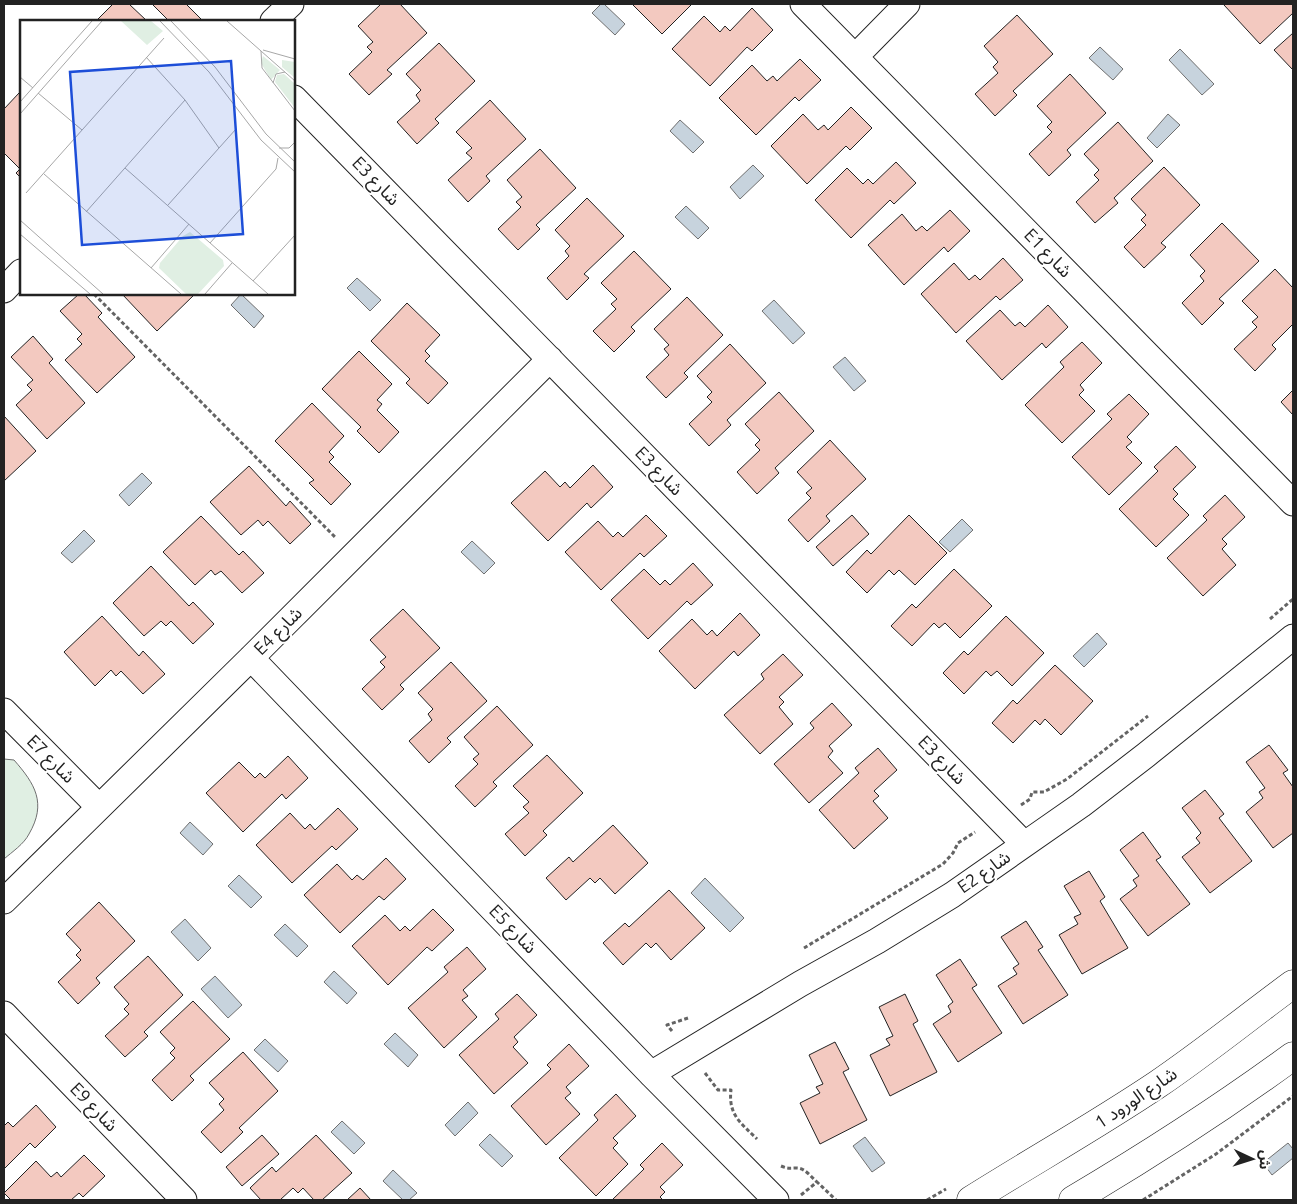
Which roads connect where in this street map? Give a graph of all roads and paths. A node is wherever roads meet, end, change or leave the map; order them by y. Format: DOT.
graph roads {
  1 [pos="291,4"];
  2 [pos="803,4"];
  3 [pos="907,4"];
  4 [pos="274,20"];
  5 [pos="855,57"];
  6 [pos="295,99"];
  7 [pos="20,273"];
  8 [pos="4,290"];
  9 [pos="95,295"];
  10 [pos="550,359"];
  11 [pos="1293,502"];
  12 [pos="353,556"];
  13 [pos="1293,599"];
  14 [pos="1264,623"];
  15 [pos="1293,637"];
  16 [pos="251,658"];
  17 [pos="4,712"];
  18 [pos="1153,712"];
  19 [pos="1030,799"];
  20 [pos="99,807"];
  21 [pos="958,843"];
  22 [pos="1024,844"];
  23 [pos="4,901"];
  24 [pos="801,950"];
  25 [pos="1293,984"];
  26 [pos="4,1014"];
  27 [pos="692,1016"];
  28 [pos="667,1025"];
  29 [pos="1293,1056"];
  30 [pos="651,1074"];
  31 [pos="718,1090"];
  32 [pos="1293,1096"];
  33 [pos="758,1140"];
  34 [pos="776,1160"];
  35 [pos="817,1182"];
  36 [pos="184,1200"];
  37 [pos="776,1200"];
  38 [pos="795,1200"];
  39 [pos="836,1200"];
  40 [pos="971,1200"];
  41 [pos="1073,1200"];
  42 [pos="1143,1200"];
  1 -- 4 [label="street"];
  2 -- 5 [label="street, E1 شارع"];
  3 -- 5 [label="street"];
  5 -- 11 [label="street, E1 شارع"];
  6 -- 10 [label="street, E3 شارع"];
  7 -- 8 [label="street"];
  9 -- 12 [label="path"];
  10 -- 12 [label="street, E4 شارع"];
  10 -- 22 [label="street, E3 شارع"];
  12 -- 16 [label="street, E4 شارع"];
  13 -- 14 [label="path"];
  15 -- 22 [label="street, E2 شارع"];
  16 -- 20 [label="street, E4 شارع"];
  16 -- 30 [label="street, E5 شارع"];
  17 -- 20 [label="street, E7 شارع"];
  18 -- 19 [label="path"];
  20 -- 23 [label="street, E4 شارع"];
  21 -- 24 [label="path"];
  22 -- 30 [label="street, E2 شارع"];
  25 -- 40 [label="street, شارع الورود 1"];
  26 -- 36 [label="street, E9 شارع"];
  27 -- 28 [label="path"];
  29 -- 41 [label="street"];
  30 -- 37 [label="street, E5 شارع"];
  31 -- 33 [label="path"];
  32 -- 42 [label="path"];
  34 -- 35 [label="path"];
  35 -- 38 [label="path"];
  35 -- 39 [label="path"];
}
